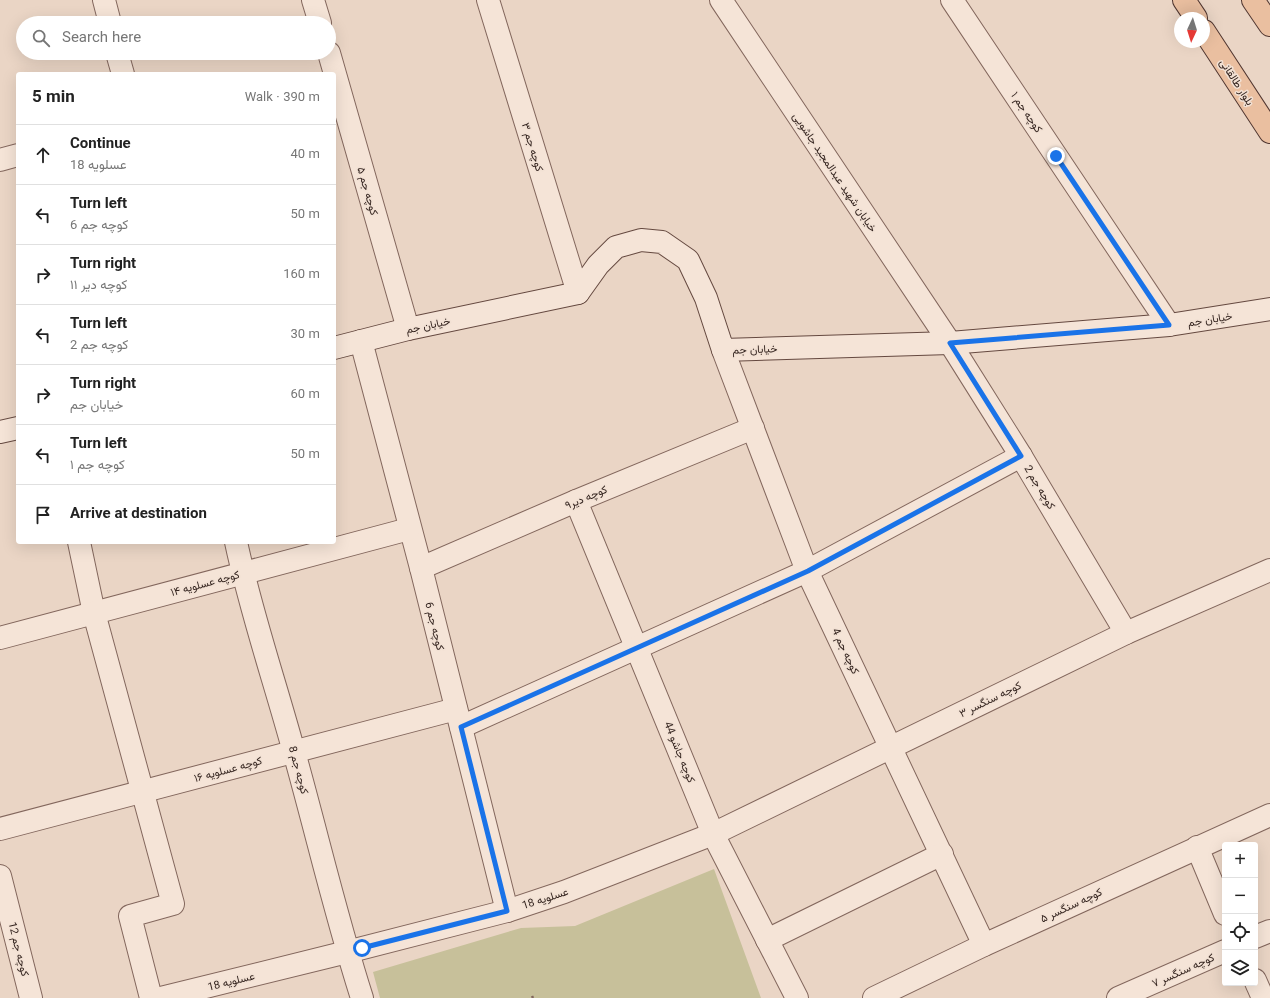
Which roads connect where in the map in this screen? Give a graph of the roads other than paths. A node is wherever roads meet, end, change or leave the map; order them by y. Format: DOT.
graph roads {
  1 [pos="104,0"];
  2 [pos="313,0"];
  3 [pos="488,0"];
  4 [pos="721,0"];
  5 [pos="952,0"];
  6 [pos="1184,0"];
  7 [pos="1253,0"];
  8 [pos="1192,12"];
  9 [pos="108,16"];
  10 [pos="318,16"];
  11 [pos="1270,24"];
  12 [pos="1210,40"];
  13 [pos="120,60"];
  14 [pos="330,60"];
  15 [pos="123,72"];
  16 [pos="334,72"];
  17 [pos="336,81"];
  18 [pos="1270,132"];
  19 [pos="16,156"];
  20 [pos="0,160"];
  21 [pos="578,293"];
  22 [pos="1270,309"];
  23 [pos="1169,325"];
  24 [pos="408,329"];
  25 [pos="361,341"];
  26 [pos="950,343"];
  27 [pos="336,347"];
  28 [pos="723,350"];
  29 [pos="16,428"];
  30 [pos="753,428"];
  31 [pos="0,432"];
  32 [pos="1021,456"];
  33 [pos="576,501"];
  34 [pos="409,529"];
  35 [pos="78,544"];
  36 [pos="236,544"];
  37 [pos="421,568"];
  38 [pos="1270,570"];
  39 [pos="808,571"];
  40 [pos="243,573"];
  41 [pos="94,613"];
  42 [pos="1126,633"];
  43 [pos="0,638"];
  44 [pos="637,648"];
  45 [pos="458,718"];
  46 [pos="892,747"];
  47 [pos="294,752"];
  48 [pos="143,792"];
  49 [pos="1270,815"];
  50 [pos="0,829"];
  51 [pos="713,834"];
  52 [pos="1197,847"];
  53 [pos="942,854"];
  54 [pos="0,876"];
  55 [pos="1222,907"];
  56 [pos="507,911"];
  57 [pos="1270,931"];
  58 [pos="1258,936"];
  59 [pos="767,940"];
  60 [pos="984,945"];
  61 [pos="347,952"];
  62 [pos="1222,952"];
  63 [pos="1258,986"];
  64 [pos="31,998"];
  65 [pos="151,998"];
  66 [pos="161,998"];
  67 [pos="362,998"];
  68 [pos="797,998"];
  69 [pos="874,998"];
  70 [pos="1118,998"];
  71 [pos="1263,998"];
  1 -- 9 [label="street"];
  2 -- 10 [label="street"];
  3 -- 21 [label="street, کوچه جم ۳"];
  4 -- 26 [label="street, خیابان شهید عبدالمجید جاشویی"];
  5 -- 23 [label="street, کوچه جم ۱"];
  6 -- 8 [label="main road"];
  7 -- 11 [label="main road"];
  12 -- 18 [label="main road, بلوار طالقانی"];
  13 -- 15 [label="street"];
  14 -- 16 [label="street, کوچه جم ۵"];
  17 -- 24 [label="street, کوچه جم ۵"];
  19 -- 20 [label="street"];
  21 -- 24 [label="street, خیابان جم"];
  21 -- 28 [label="street, خیابان جم"];
  22 -- 23 [label="street, خیابان جم"];
  23 -- 26 [label="street, خیابان جم"];
  24 -- 25 [label="street, خیابان جم"];
  25 -- 27 [label="street, خیابان جم"];
  25 -- 34 [label="street, کوچه جم 6"];
  26 -- 28 [label="street, خیابان جم"];
  26 -- 32 [label="street, کوچه جم 2"];
  28 -- 30 [label="street, کوچه جم 4"];
  29 -- 31 [label="street"];
  30 -- 33 [label="street, کوچه دیر۹"];
  30 -- 39 [label="street, کوچه جم 4"];
  32 -- 39 [label="street, کوچه عسلویه ۱۶"];
  32 -- 42 [label="street, کوچه جم 2"];
  33 -- 37 [label="street, کوچه دیر۹"];
  33 -- 44 [label="street, کوچه جاشو 44"];
  34 -- 37 [label="street, کوچه جم 6"];
  34 -- 40 [label="street, کوچه عسلویه ۱۴"];
  35 -- 41 [label="street"];
  36 -- 40 [label="street, کوچه جم 8"];
  37 -- 45 [label="street, کوچه جم 6"];
  38 -- 42 [label="street, کوچه سنگسر ۳"];
  39 -- 44 [label="street, کوچه عسلویه ۱۶"];
  39 -- 46 [label="street, کوچه جم 4"];
  40 -- 41 [label="street, کوچه عسلویه ۱۴"];
  40 -- 47 [label="street, کوچه جم 8"];
  41 -- 43 [label="street, کوچه عسلویه ۱۴"];
  41 -- 48 [label="street"];
  42 -- 46 [label="street, کوچه سنگسر ۳"];
  44 -- 45 [label="street, کوچه عسلویه ۱۶"];
  44 -- 51 [label="street, کوچه جاشو 44"];
  45 -- 47 [label="street, کوچه عسلویه ۱۶"];
  45 -- 56 [label="street, کوچه جم 6"];
  46 -- 51 [label="street, کوچه سنگسر ۳"];
  46 -- 53 [label="street, کوچه جم 4"];
  47 -- 48 [label="street, کوچه عسلویه ۱۶"];
  47 -- 61 [label="street, کوچه جم 8"];
  48 -- 50 [label="street, کوچه عسلویه ۱۶"];
  48 -- 65 [label="street"];
  49 -- 52 [label="street, کوچه سنگسر ۵"];
  51 -- 56 [label="street, عسلویه 18"];
  51 -- 59 [label="street, کوچه جاشو 44"];
  52 -- 55 [label="street"];
  52 -- 60 [label="street, کوچه سنگسر ۵"];
  53 -- 59 [label="street"];
  53 -- 60 [label="street, کوچه جم 4"];
  54 -- 64 [label="street, کوچه جم 12"];
  56 -- 61 [label="street, عسلویه 18"];
  57 -- 58 [label="street"];
  59 -- 68 [label="street, کوچه جاشو 44"];
  60 -- 69 [label="street, کوچه سنگسر ۵"];
  61 -- 66 [label="street, عسلویه 18"];
  61 -- 67 [label="street, کوچه جم 8"];
  62 -- 70 [label="street, کوچه سنگسر ۷"];
  63 -- 71 [label="street"];
}
